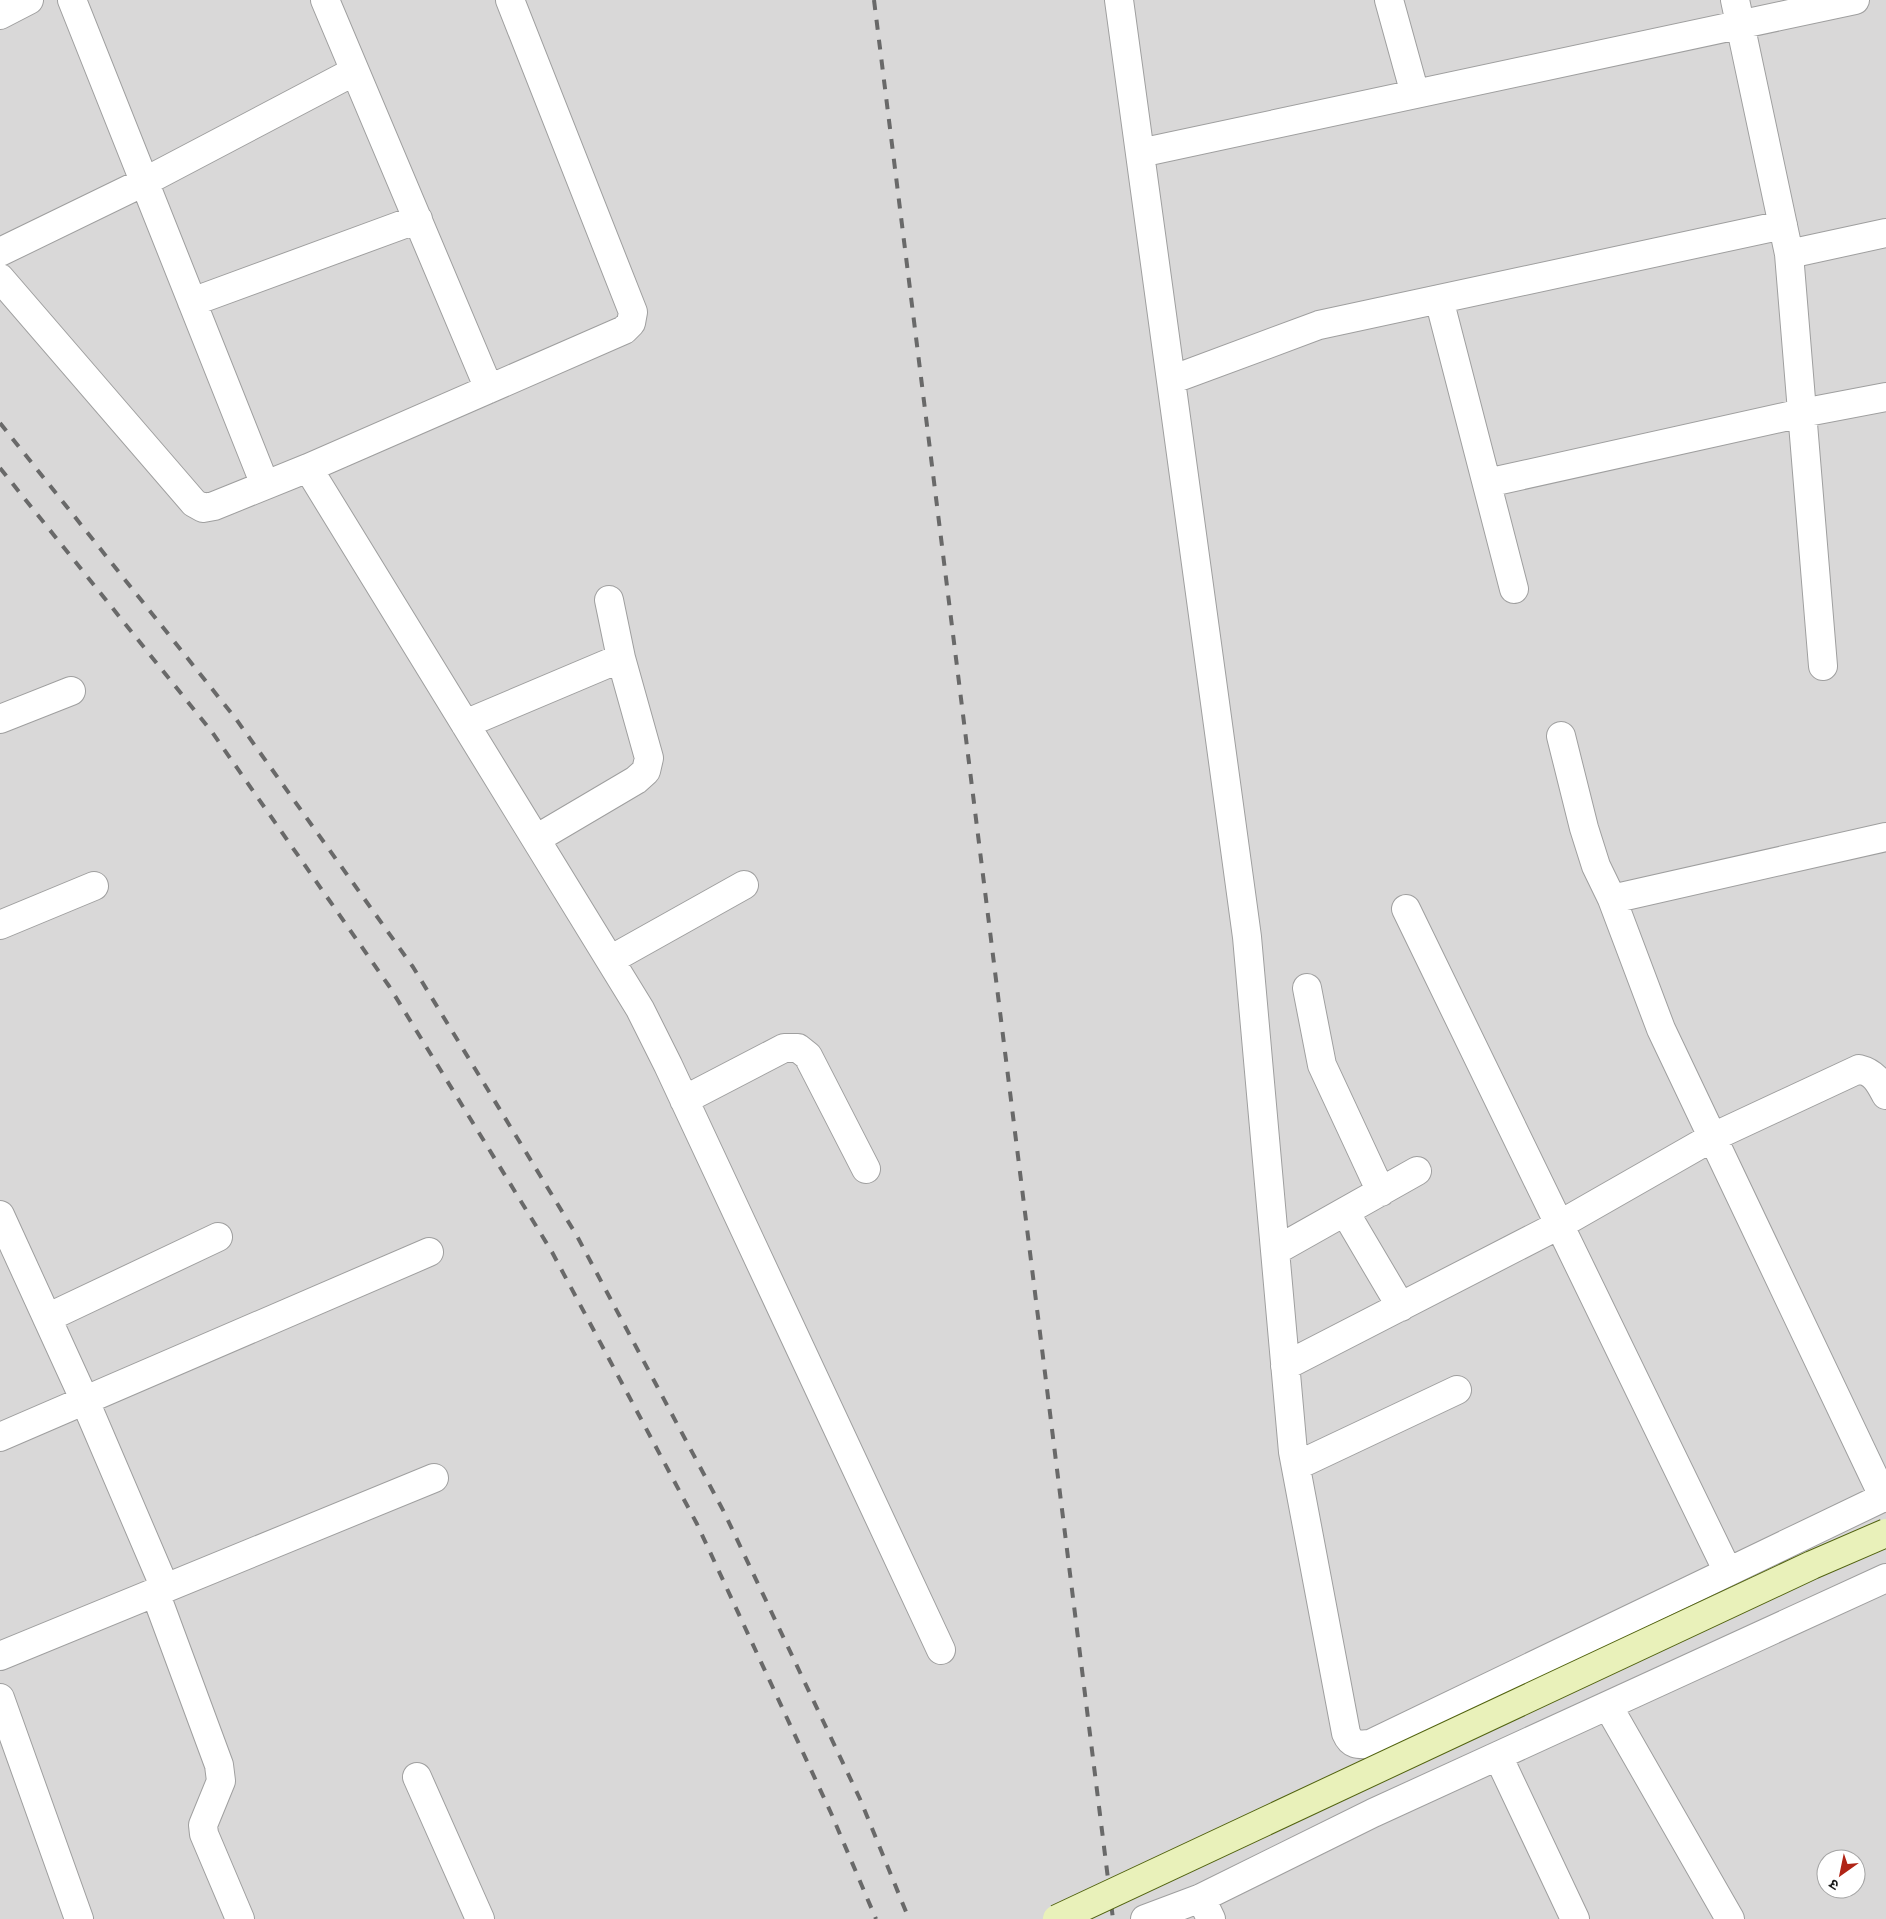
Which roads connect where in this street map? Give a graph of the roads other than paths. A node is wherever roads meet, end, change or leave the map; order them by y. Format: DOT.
graph roads {
  1 [pos="29,0"];
  2 [pos="72,0"];
  3 [pos="325,0"];
  4 [pos="510,0"];
  5 [pos="1119,0"];
  6 [pos="1389,0"];
  7 [pos="1855,0"];
  8 [pos="1738,12"];
  9 [pos="0,15"];
  10 [pos="355,71"];
  11 [pos="1414,94"];
  12 [pos="1140,154"];
  13 [pos="144,182"];
  14 [pos="418,219"];
  15 [pos="1783,226"];
  16 [pos="1886,233"];
  17 [pos="0,252"];
  18 [pos="1789,254"];
  19 [pos="0,278"];
  20 [pos="1439,299"];
  21 [pos="192,302"];
  22 [pos="1171,380"];
  23 [pos="489,389"];
  24 [pos="1886,397"];
  25 [pos="1802,413"];
  26 [pos="308,468"];
  27 [pos="1487,483"];
  28 [pos="265,485"];
  29 [pos="1514,588"];
  30 [pos="609,600"];
  31 [pos="621,658"];
  32 [pos="1824,666"];
  33 [pos="71,691"];
  34 [pos="0,720"];
  35 [pos="465,724"];
  36 [pos="1561,736"];
  37 [pos="1886,837"];
  38 [pos="536,839"];
  39 [pos="744,884"];
  40 [pos="94,886"];
  41 [pos="1612,899"];
  42 [pos="1406,909"];
  43 [pos="0,925"];
  44 [pos="610,960"];
  45 [pos="1307,988"];
  46 [pos="1886,1096"];
  47 [pos="684,1100"];
  48 [pos="1713,1137"];
  49 [pos="866,1169"];
  50 [pos="1417,1171"];
  51 [pos="1381,1192"];
  52 [pos="1345,1212"];
  53 [pos="0,1215"];
  54 [pos="1559,1224"];
  55 [pos="218,1237"];
  56 [pos="1275,1251"];
  57 [pos="429,1252"];
  58 [pos="10,1263"];
  59 [pos="1400,1306"];
  60 [pos="47,1318"];
  61 [pos="1285,1366"];
  62 [pos="1457,1390"];
  63 [pos="85,1401"];
  64 [pos="0,1437"];
  65 [pos="1296,1466"];
  66 [pos="434,1478"];
  67 [pos="1885,1497"];
  68 [pos="1886,1533"];
  69 [pos="1728,1572"];
  70 [pos="1886,1578"];
  71 [pos="160,1590"];
  72 [pos="941,1650"];
  73 [pos="0,1656"];
  74 [pos="0,1698"];
  75 [pos="1608,1706"];
  76 [pos="1498,1756"];
  77 [pos="417,1777"];
  78 [pos="1206,1908"];
  79 [pos="79,1919"];
  80 [pos="240,1919"];
  81 [pos="480,1919"];
  82 [pos="1057,1919"];
  83 [pos="1145,1919"];
  84 [pos="1575,1919"];
  85 [pos="1730,1919"];
  1 -- 9 [label="street"];
  2 -- 13 [label="street"];
  3 -- 10 [label="street"];
  4 -- 23 [label="street"];
  5 -- 12 [label="street"];
  6 -- 11 [label="street"];
  7 -- 8 [label="street"];
  8 -- 11 [label="street"];
  8 -- 15 [label="street"];
  10 -- 13 [label="street"];
  10 -- 14 [label="street"];
  11 -- 12 [label="street"];
  12 -- 22 [label="street"];
  13 -- 17 [label="street"];
  13 -- 21 [label="street"];
  14 -- 21 [label="street"];
  14 -- 23 [label="street"];
  15 -- 18 [label="street"];
  15 -- 20 [label="street"];
  16 -- 18 [label="street"];
  18 -- 25 [label="street"];
  19 -- 28 [label="street"];
  20 -- 22 [label="street"];
  20 -- 27 [label="street"];
  21 -- 28 [label="street"];
  22 -- 56 [label="street"];
  23 -- 26 [label="street"];
  24 -- 25 [label="street"];
  25 -- 27 [label="street"];
  25 -- 32 [label="street"];
  26 -- 28 [label="street"];
  26 -- 35 [label="street"];
  27 -- 29 [label="street"];
  30 -- 31 [label="street"];
  31 -- 35 [label="street"];
  31 -- 38 [label="street"];
  33 -- 34 [label="street"];
  35 -- 38 [label="street"];
  36 -- 41 [label="street"];
  37 -- 41 [label="street"];
  38 -- 44 [label="street"];
  39 -- 44 [label="street"];
  40 -- 43 [label="street"];
  41 -- 48 [label="street"];
  42 -- 54 [label="street"];
  44 -- 47 [label="street"];
  45 -- 51 [label="street"];
  46 -- 48 [label="street"];
  47 -- 49 [label="street"];
  47 -- 72 [label="street"];
  48 -- 54 [label="street"];
  48 -- 67 [label="street"];
  50 -- 51 [label="street"];
  51 -- 52 [label="street"];
  52 -- 56 [label="street"];
  52 -- 59 [label="street"];
  53 -- 58 [label="street"];
  54 -- 59 [label="street"];
  54 -- 69 [label="street"];
  55 -- 60 [label="street"];
  56 -- 61 [label="street"];
  57 -- 63 [label="street"];
  58 -- 60 [label="street"];
  59 -- 61 [label="street"];
  60 -- 63 [label="street"];
  61 -- 65 [label="street"];
  62 -- 65 [label="street"];
  63 -- 64 [label="street"];
  63 -- 71 [label="street"];
  65 -- 69 [label="street"];
  66 -- 71 [label="street"];
  67 -- 69 [label="street"];
  68 -- 82 [label="main road, bridge"];
  70 -- 75 [label="street"];
  71 -- 73 [label="street"];
  71 -- 80 [label="street"];
  74 -- 79 [label="street"];
  75 -- 76 [label="street"];
  75 -- 85 [label="street"];
  76 -- 78 [label="street"];
  76 -- 84 [label="street"];
  77 -- 81 [label="street"];
  78 -- 83 [label="street"];
}
